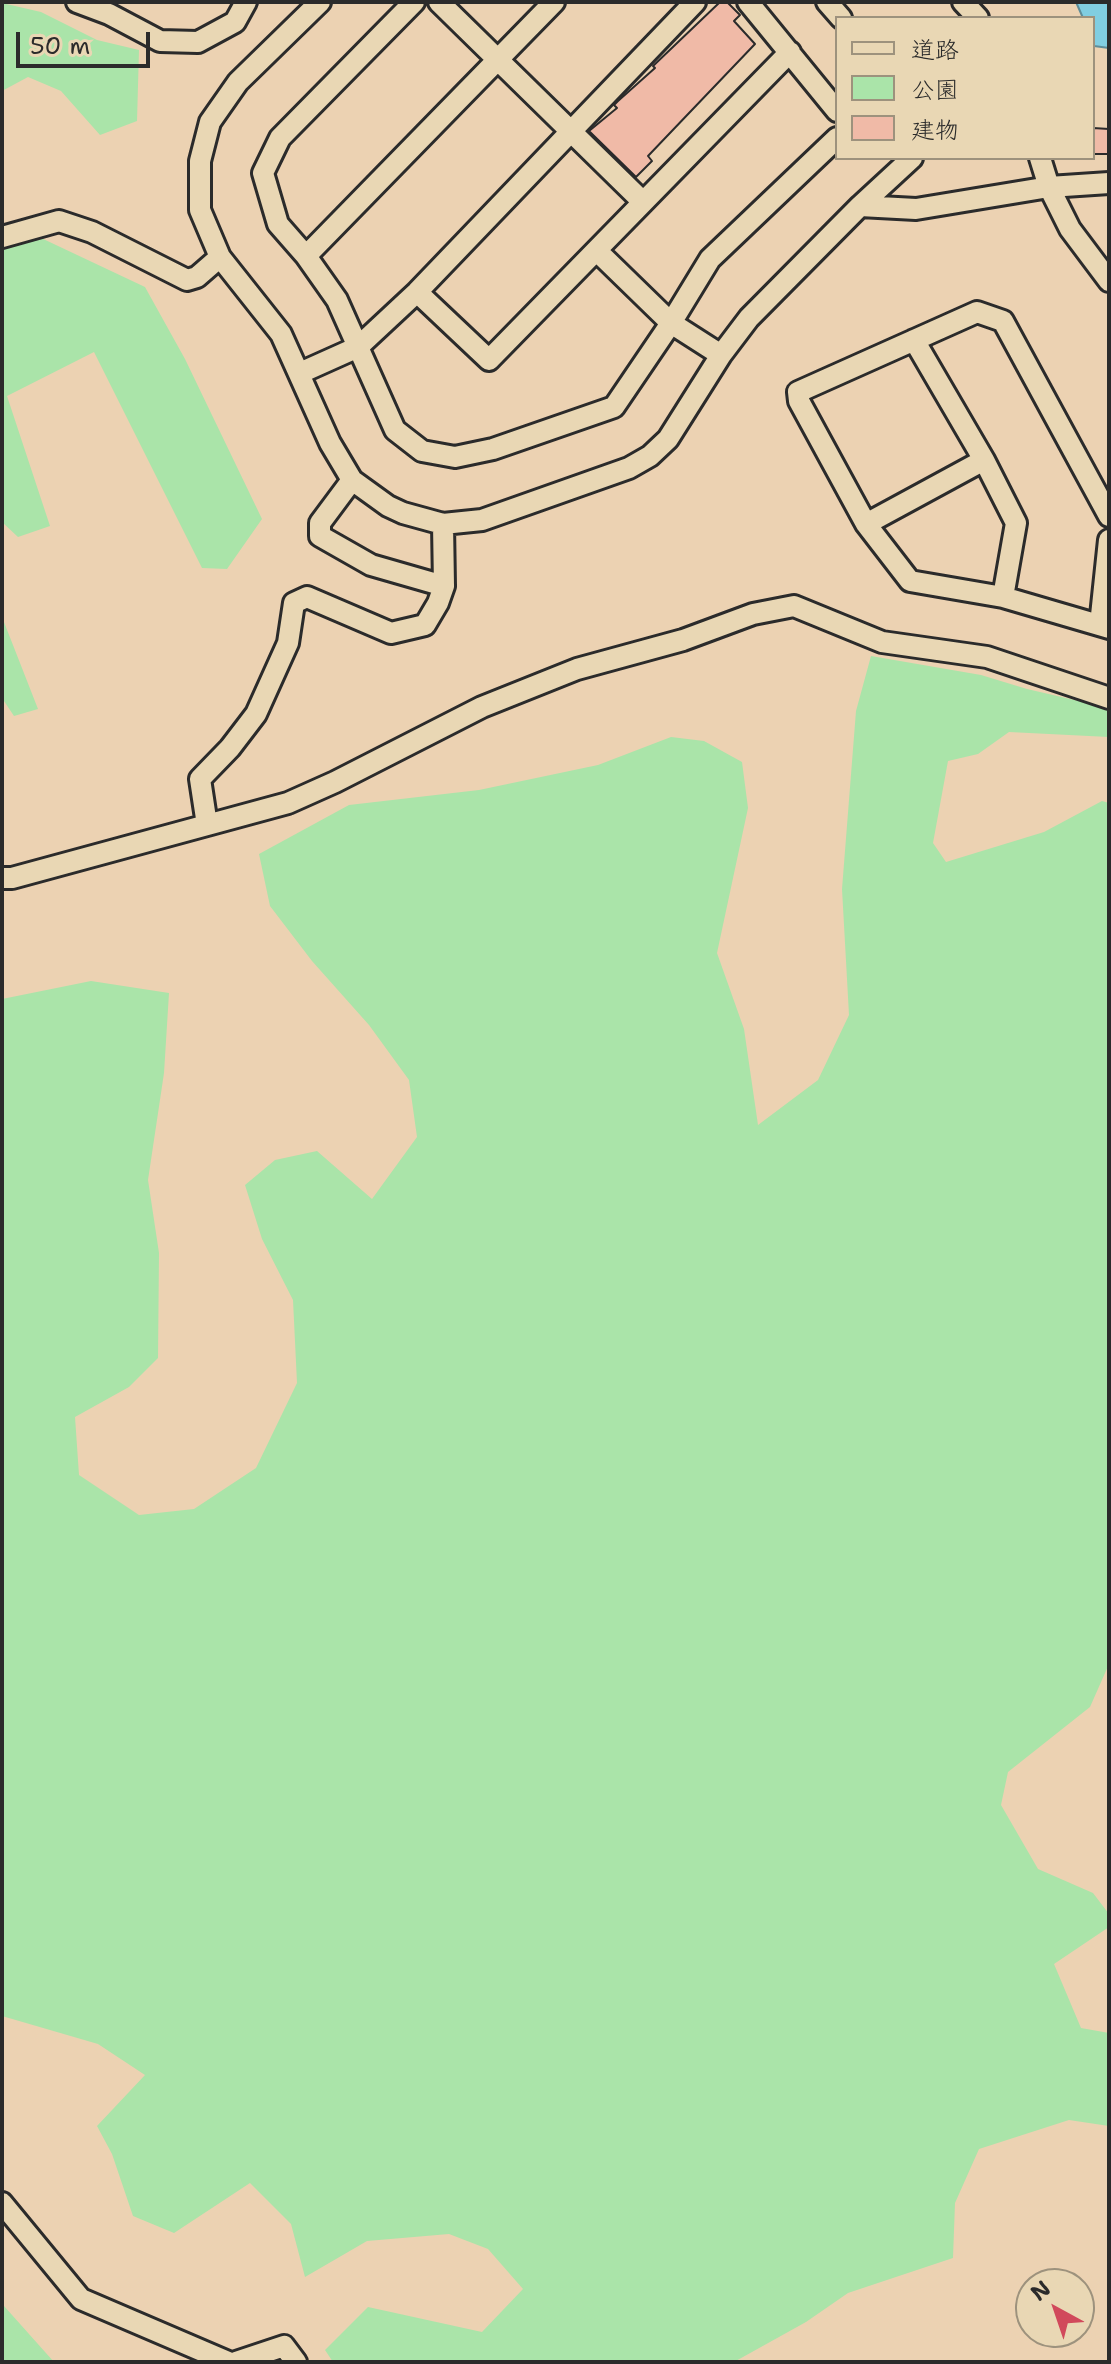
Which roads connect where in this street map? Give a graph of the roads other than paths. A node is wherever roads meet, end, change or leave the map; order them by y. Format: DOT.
graph roads {
  1 [pos="77,2"];
  2 [pos="246,2"];
  3 [pos="320,2"];
  4 [pos="414,2"];
  5 [pos="439,2"];
  6 [pos="554,2"];
  7 [pos="695,2"];
  8 [pos="748,2"];
  9 [pos="790,52"];
  10 [pos="498,59"];
  11 [pos="835,108"];
  12 [pos="571,131"];
  13 [pos="835,140"];
  14 [pos="910,160"];
  15 [pos="1041,160"];
  16 [pos="1109,183"];
  17 [pos="1049,187"];
  18 [pos="643,202"];
  19 [pos="860,206"];
  20 [pos="2,237"];
  21 [pos="597,251"];
  22 [pos="306,256"];
  23 [pos="220,257"];
  24 [pos="1109,281"];
  25 [pos="417,292"];
  26 [pos="671,323"];
  27 [pos="914,340"];
  28 [pos="358,347"];
  29 [pos="721,355"];
  30 [pos="300,373"];
  31 [pos="984,460"];
  32 [pos="352,480"];
  33 [pos="1109,516"];
  34 [pos="443,524"];
  35 [pos="866,524"];
  36 [pos="1109,540"];
  37 [pos="444,586"];
  38 [pos="1003,597"];
  39 [pos="1104,626"];
  40 [pos="1109,698"];
  41 [pos="207,825"];
  42 [pos="2,878"];
  43 [pos="2,2203"];
  44 [pos="228,2362"];
  45 [pos="236,2362"];
  46 [pos="296,2362"];
  1 -- 2 [label="street"];
  3 -- 23 [label="street"];
  4 -- 22 [label="street"];
  5 -- 10 [label="street"];
  6 -- 10 [label="street"];
  7 -- 12 [label="street"];
  8 -- 9 [label="street"];
  9 -- 11 [label="street"];
  9 -- 18 [label="street"];
  10 -- 12 [label="street"];
  10 -- 22 [label="street"];
  12 -- 18 [label="street"];
  12 -- 25 [label="street"];
  13 -- 26 [label="street"];
  14 -- 19 [label="street"];
  15 -- 17 [label="street"];
  16 -- 17 [label="street"];
  17 -- 19 [label="street"];
  17 -- 24 [label="street"];
  18 -- 21 [label="street"];
  19 -- 29 [label="street"];
  20 -- 23 [label="street"];
  21 -- 25 [label="street"];
  21 -- 26 [label="street"];
  22 -- 28 [label="street"];
  23 -- 30 [label="street"];
  25 -- 28 [label="street"];
  26 -- 28 [label="street"];
  26 -- 29 [label="street"];
  27 -- 31 [label="street"];
  27 -- 33 [label="street"];
  27 -- 35 [label="street"];
  28 -- 30 [label="street"];
  29 -- 34 [label="street"];
  30 -- 32 [label="street"];
  31 -- 35 [label="street"];
  31 -- 38 [label="street"];
  32 -- 34 [label="street"];
  32 -- 37 [label="street"];
  34 -- 37 [label="street"];
  35 -- 38 [label="street"];
  36 -- 39 [label="street"];
  37 -- 41 [label="street"];
  38 -- 39 [label="street"];
  40 -- 41 [label="street"];
  41 -- 42 [label="street"];
  43 -- 44 [label="street"];
  45 -- 46 [label="street"];
}
